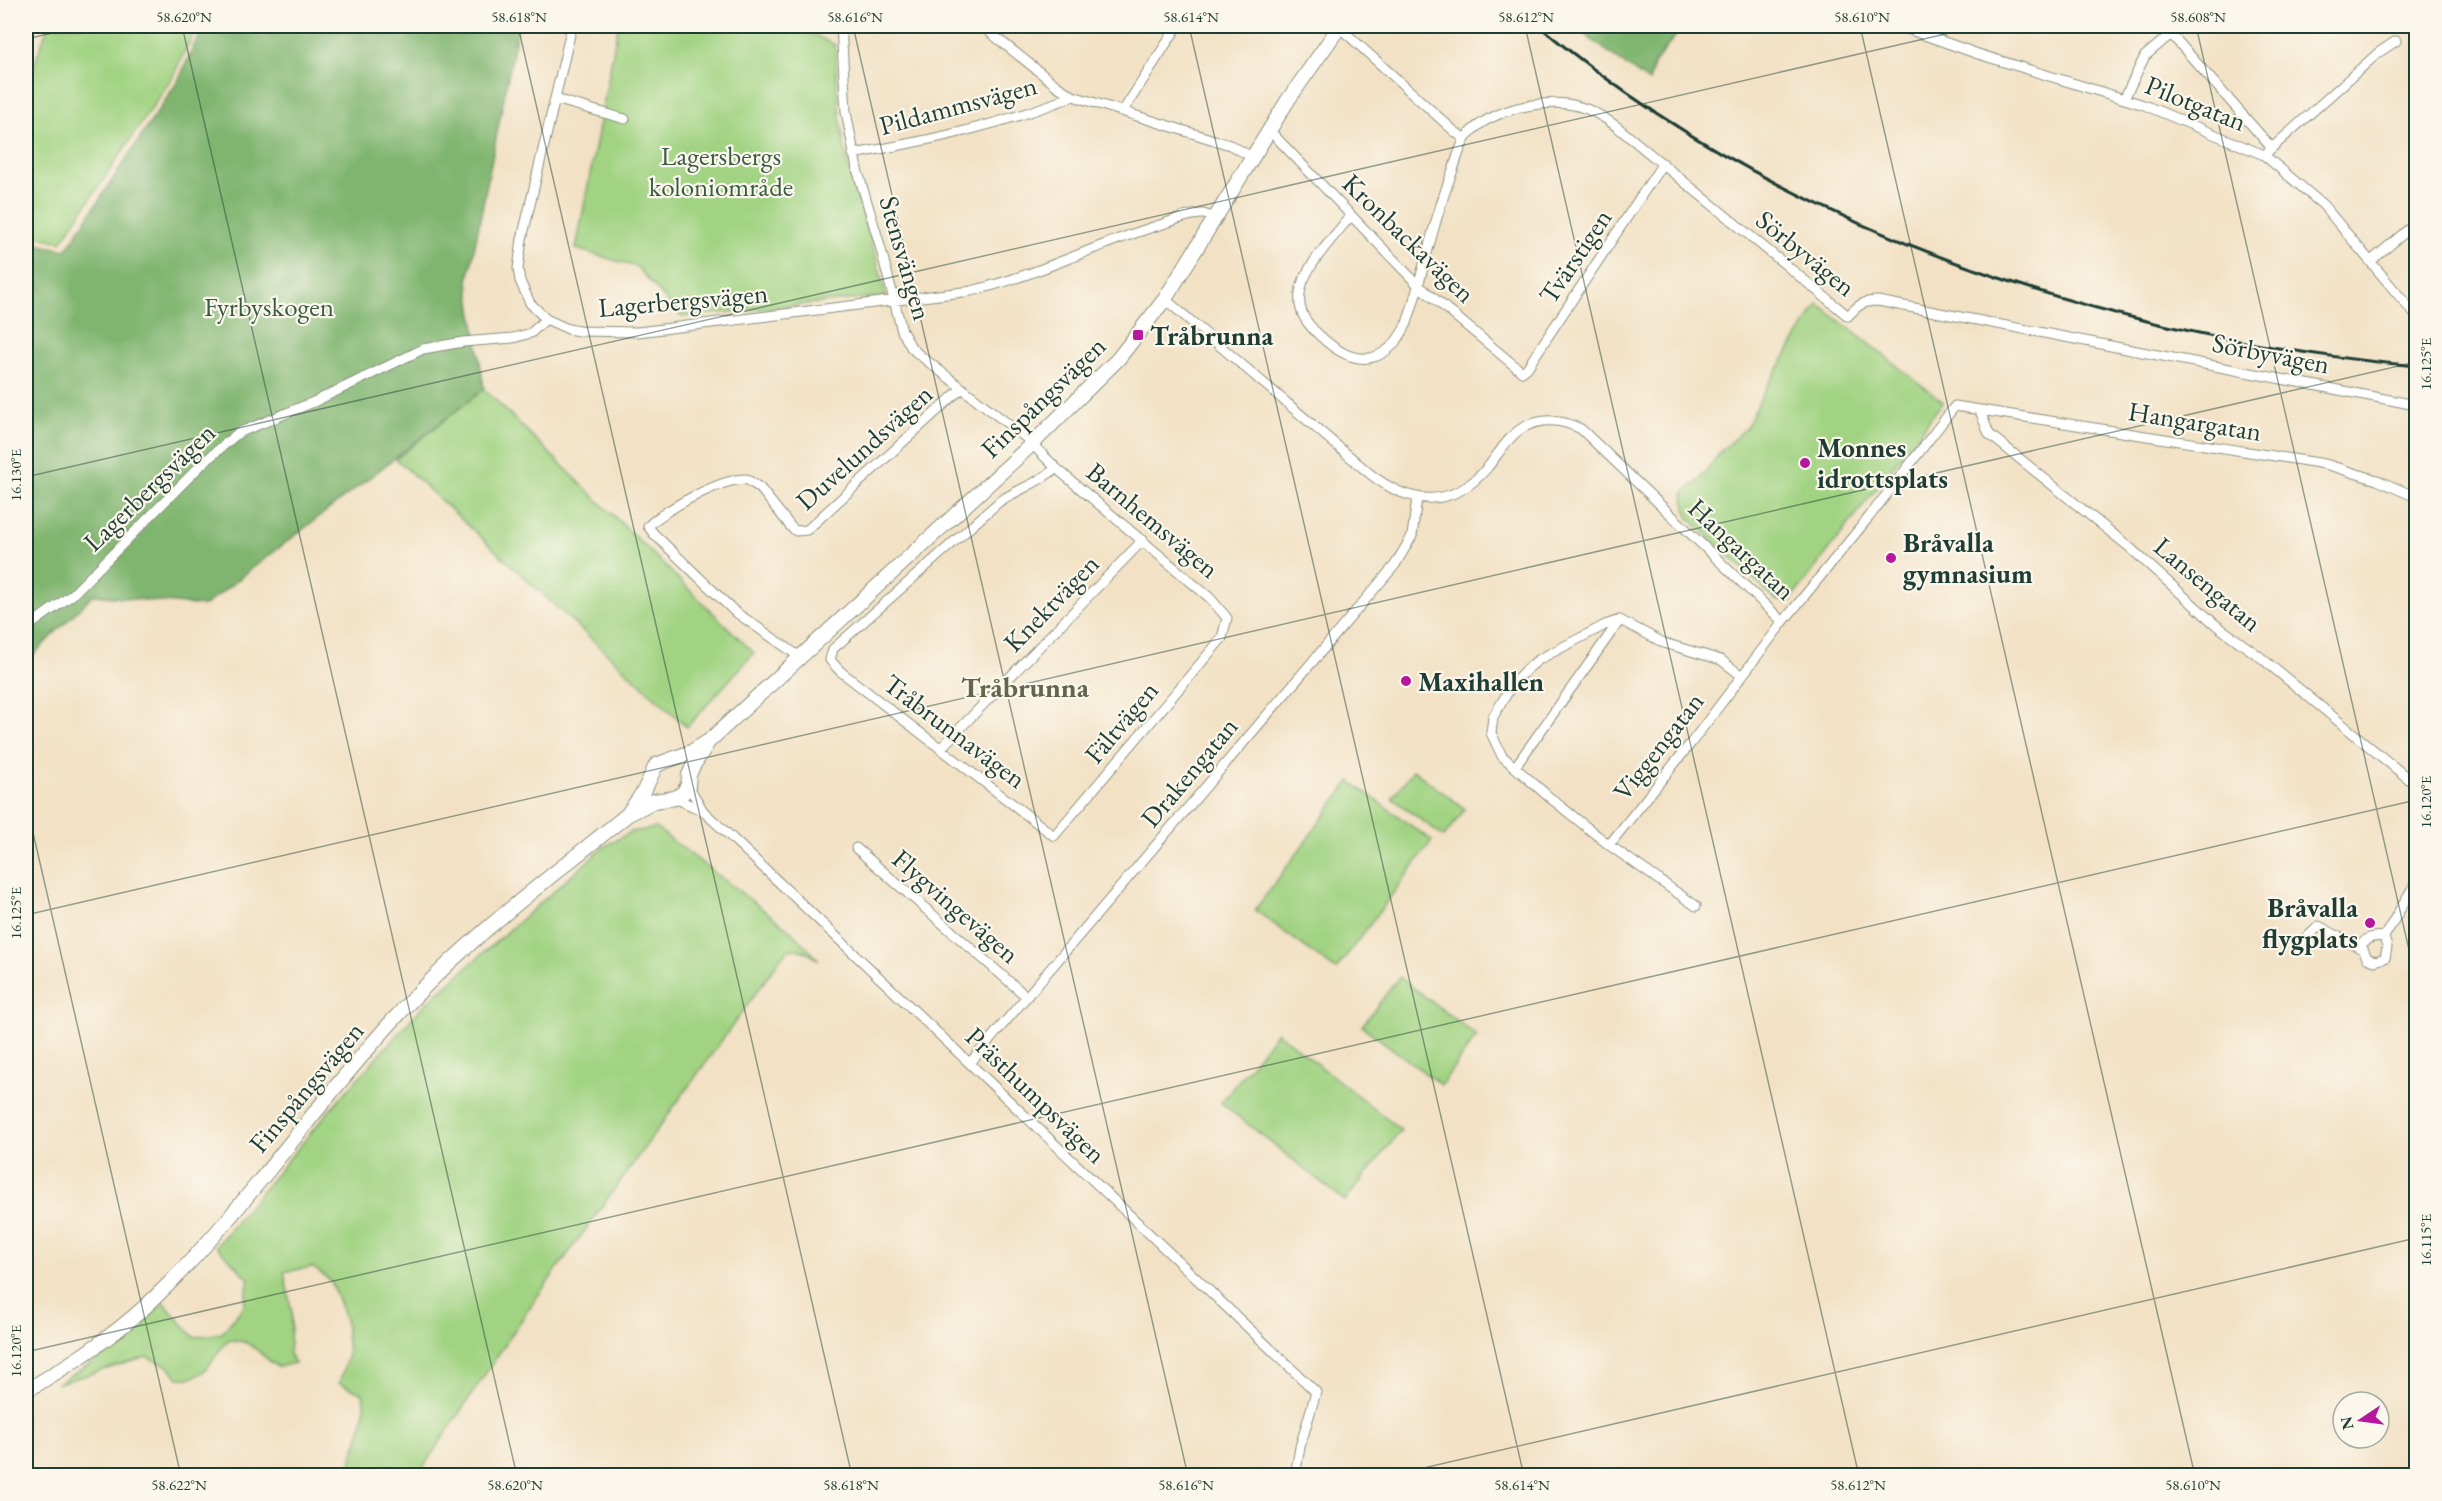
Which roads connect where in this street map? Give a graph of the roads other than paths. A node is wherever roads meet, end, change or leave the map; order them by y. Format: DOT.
graph roads {
  1 [pos="572,26"];
  2 [pos="841,26"];
  3 [pos="982,26"];
  4 [pos="1339,26"];
  5 [pos="1899,26"];
  6 [pos="2164,26"];
  7 [pos="1175,30"];
  8 [pos="2171,34"];
  9 [pos="2396,41"];
  10 [pos="1073,96"];
  11 [pos="555,99"];
  12 [pos="2124,99"];
  13 [pos="1123,111"];
  14 [pos="625,119"];
  15 [pos="1270,131"];
  16 [pos="1465,138"];
  17 [pos="2267,151"];
  18 [pos="853,154"];
  19 [pos="1254,158"];
  20 [pos="1663,164"];
  21 [pos="1351,215"];
  22 [pos="1216,220"];
  23 [pos="2416,223"];
  24 [pos="2371,261"];
  25 [pos="1418,285"];
  26 [pos="1165,299"];
  27 [pos="894,301"];
  28 [pos="2416,316"];
  29 [pos="546,320"];
  30 [pos="1522,372"];
  31 [pos="962,388"];
  32 [pos="2416,405"];
  33 [pos="1980,411"];
  34 [pos="1032,444"];
  35 [pos="1056,468"];
  36 [pos="2416,497"];
  37 [pos="1417,498"];
  38 [pos="1143,540"];
  39 [pos="1620,620"];
  40 [pos="1783,622"];
  41 [pos="26,628"];
  42 [pos="1222,638"];
  43 [pos="800,657"];
  44 [pos="1742,676"];
  45 [pos="709,741"];
  46 [pos="941,748"];
  47 [pos="671,760"];
  48 [pos="1515,768"];
  49 [pos="650,779"];
  50 [pos="688,780"];
  51 [pos="2416,785"];
  52 [pos="669,798"];
  53 [pos="703,811"];
  54 [pos="627,814"];
  55 [pos="1054,836"];
  56 [pos="1609,844"];
  57 [pos="856,848"];
  58 [pos="2416,882"];
  59 [pos="1696,906"];
  60 [pos="2384,937"];
  61 [pos="2301,943"];
  62 [pos="2361,945"];
  63 [pos="1027,997"];
  64 [pos="970,1064"];
  65 [pos="26,1391"];
  66 [pos="1295,1476"];
  1 -- 11 [label="street"];
  2 -- 18 [label="street, Stensvängen"];
  3 -- 10 [label="street, Pildammsvägen"];
  4 -- 15 [label="main road, Finspångsvägen"];
  4 -- 16 [label="street"];
  5 -- 12 [label="street, Pilotgatan"];
  6 -- 8 [label="street"];
  7 -- 13 [label="street"];
  8 -- 12 [label="street"];
  8 -- 17 [label="street"];
  9 -- 17 [label="street"];
  10 -- 13 [label="street, Pildammsvägen"];
  10 -- 18 [label="street, Pildammsvägen"];
  11 -- 14 [label="street"];
  11 -- 29 [label="street"];
  12 -- 17 [label="street, Pilotgatan"];
  13 -- 19 [label="street, Pildammsvägen"];
  15 -- 19 [label="main road, Finspångsvägen"];
  15 -- 21 [label="street, Kronbackavägen"];
  16 -- 20 [label="street, Sörbyvägen"];
  16 -- 25 [label="street"];
  17 -- 24 [label="street, Pilotgatan"];
  18 -- 27 [label="street, Stensvängen"];
  19 -- 22 [label="main road, Finspångsvägen"];
  20 -- 30 [label="street, Tvärstigen"];
  20 -- 32 [label="street, Sörbyvägen"];
  21 -- 25 [label="street, Kronbackavägen"];
  21 -- 25 [label="street"];
  22 -- 26 [label="main road, Finspångsvägen"];
  22 -- 27 [label="street, Lagerbergsvägen"];
  23 -- 24 [label="street"];
  24 -- 28 [label="street, Pilotgatan"];
  25 -- 30 [label="street, Kronbackavägen"];
  26 -- 34 [label="main road, Finspångsvägen"];
  26 -- 37 [label="street, Hangargatan"];
  27 -- 29 [label="street, Lagerbergsvägen"];
  27 -- 31 [label="street, Stensvängen"];
  29 -- 41 [label="street, Lagerbergsvägen"];
  31 -- 34 [label="street, Stensvängen"];
  31 -- 43 [label="street, Duvelundsvägen"];
  33 -- 36 [label="street, Hangargatan"];
  33 -- 40 [label="street, Hangargatan"];
  33 -- 51 [label="street, Lansengatan"];
  34 -- 35 [label="street, Barnhemsvägen"];
  34 -- 43 [label="main road, Finspångsvägen"];
  35 -- 38 [label="street, Barnhemsvägen"];
  35 -- 46 [label="street, Tråbrunnavägen"];
  37 -- 40 [label="street, Hangargatan"];
  37 -- 63 [label="street, Drakengatan"];
  38 -- 42 [label="street, Barnhemsvägen"];
  38 -- 46 [label="street, Knektvägen"];
  39 -- 44 [label="street, Viggengatan"];
  39 -- 48 [label="street"];
  39 -- 48 [label="street"];
  40 -- 44 [label="street, Viggengatan"];
  42 -- 55 [label="street, Fältvägen"];
  43 -- 45 [label="main road, Finspångsvägen"];
  44 -- 56 [label="street, Viggengatan"];
  45 -- 47 [label="main road, Finspångsvägen"];
  45 -- 50 [label="main road, Finspångsvägen"];
  46 -- 55 [label="street, Tråbrunnavägen"];
  47 -- 49 [label="main road, Finspångsvägen"];
  47 -- 50 [label="main road"];
  48 -- 56 [label="street"];
  49 -- 52 [label="main road"];
  49 -- 54 [label="main road, Finspångsvägen"];
  50 -- 52 [label="main road, Finspångsvägen"];
  50 -- 53 [label="street, Prästhumpsvägen"];
  52 -- 53 [label="street, Prästhumpsvägen"];
  52 -- 54 [label="main road, Finspångsvägen"];
  53 -- 64 [label="street, Prästhumpsvägen"];
  54 -- 65 [label="main road, Finspångsvägen"];
  56 -- 59 [label="street"];
  57 -- 63 [label="street, Flygvingevägen"];
  58 -- 60 [label="street"];
  60 -- 62 [label="street"];
  60 -- 62 [label="street"];
  61 -- 62 [label="street"];
  63 -- 64 [label="street, Drakengatan"];
  64 -- 66 [label="street, Prästhumpsvägen"];
}
